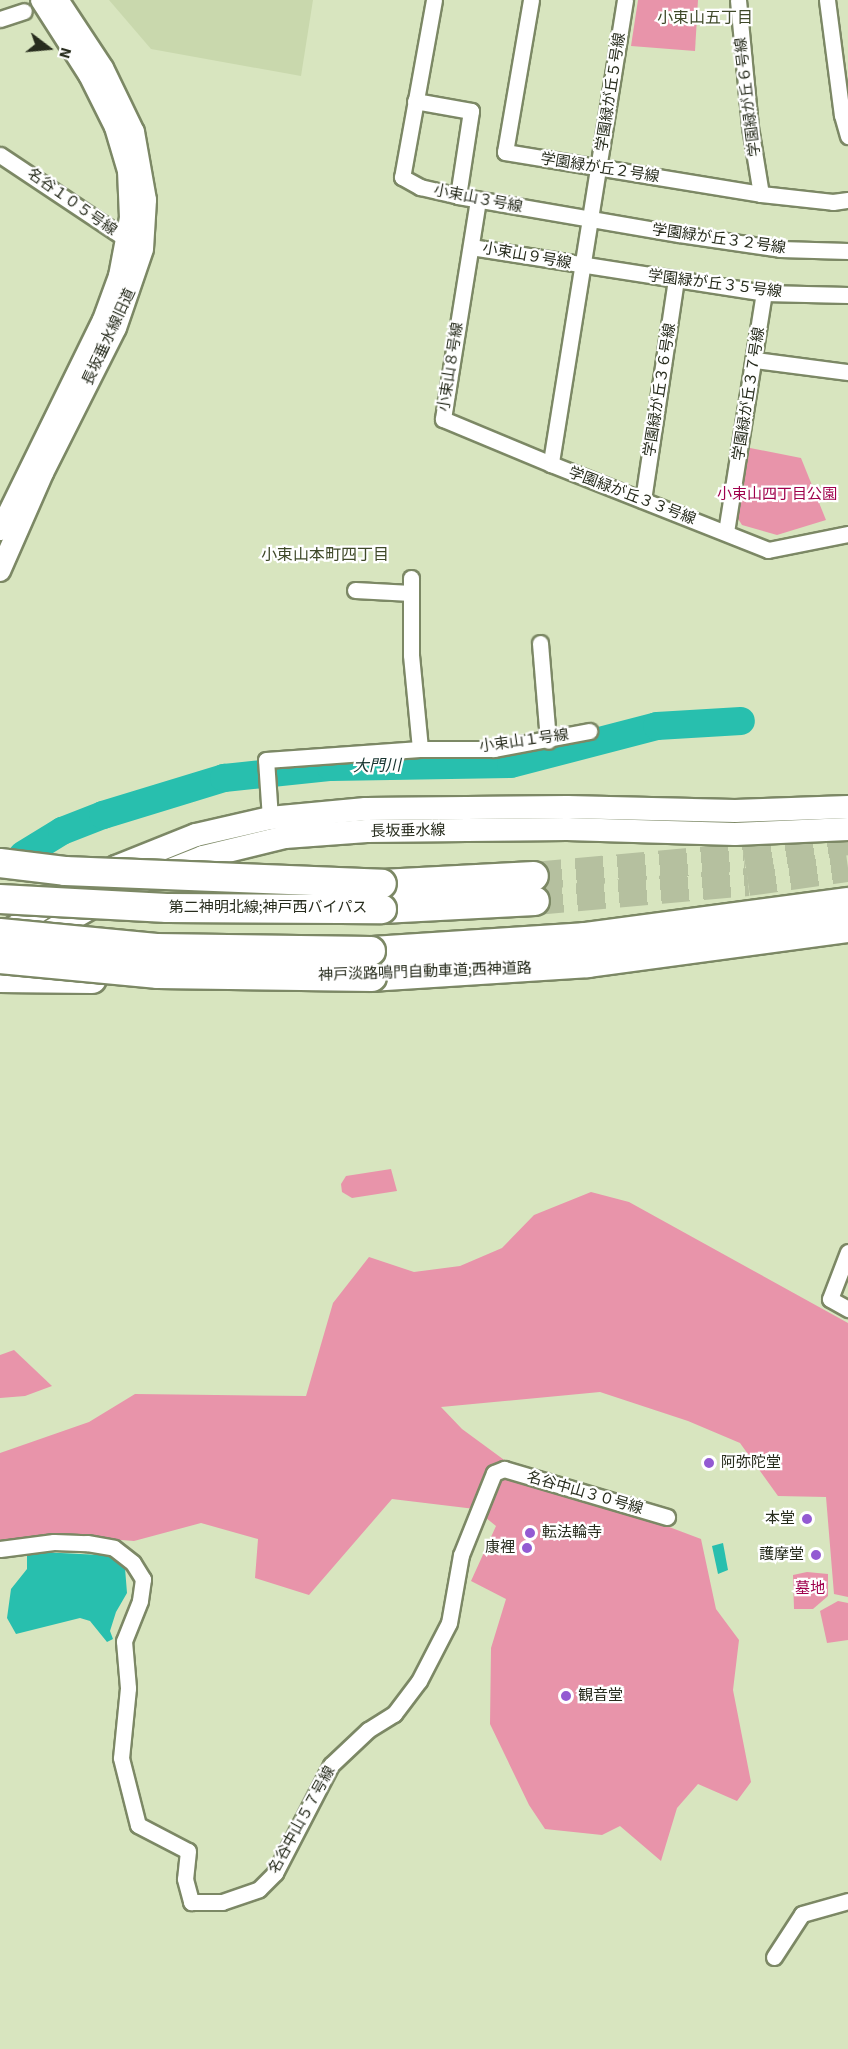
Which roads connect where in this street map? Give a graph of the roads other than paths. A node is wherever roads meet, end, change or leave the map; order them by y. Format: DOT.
graph roads {
  1 [pos="58,0"];
  2 [pos="434,0"];
  3 [pos="531,0"];
  4 [pos="625,0"];
  5 [pos="738,0"];
  6 [pos="827,0"];
  7 [pos="32,5"];
  8 [pos="0,19"];
  9 [pos="415,101"];
  10 [pos="848,136"];
  11 [pos="0,155"];
  12 [pos="599,169"];
  13 [pos="761,194"];
  14 [pos="458,196"];
  15 [pos="478,200"];
  16 [pos="848,200"];
  17 [pos="591,219"];
  18 [pos="135,245"];
  19 [pos="471,247"];
  20 [pos="848,251"];
  21 [pos="582,266"];
  22 [pos="676,279"];
  23 [pos="764,293"];
  24 [pos="848,295"];
  25 [pos="755,360"];
  26 [pos="848,372"];
  27 [pos="550,464"];
  28 [pos="643,500"];
  29 [pos="0,530"];
  30 [pos="726,532"];
  31 [pos="848,534"];
  32 [pos="0,571"];
  33 [pos="355,590"];
  34 [pos="540,643"];
  35 [pos="589,731"];
  36 [pos="548,741"];
  37 [pos="420,749"];
  38 [pos="848,807"];
  39 [pos="270,818"];
  40 [pos="848,829"];
  41 [pos="0,863"];
  42 [pos="0,877"];
  43 [pos="535,888"];
  44 [pos="382,896"];
  45 [pos="0,899"];
  46 [pos="848,902"];
  47 [pos="0,910"];
  48 [pos="848,928"];
  49 [pos="2,948"];
  50 [pos="371,964"];
  51 [pos="271,965"];
  52 [pos="848,1252"];
  53 [pos="848,1309"];
  54 [pos="504,1469"];
  55 [pos="667,1517"];
  56 [pos="0,1549"];
  57 [pos="848,1901"];
  58 [pos="774,1957"];
  1 -- 18 [label="street, 長坂垂水線旧道"];
  2 -- 9 [label="street, 小束山３号線"];
  3 -- 12 [label="street, 学園緑が丘２号線"];
  4 -- 12 [label="street, 学園緑が丘５号線"];
  5 -- 13 [label="street, 学園緑が丘６号線"];
  6 -- 10 [label="street"];
  7 -- 8 [label="street"];
  7 -- 18 [label="street, 長坂垂水線旧道"];
  9 -- 14 [label="street, 小束山３号線"];
  9 -- 14 [label="street"];
  11 -- 18 [label="street, 名谷１０５号線"];
  12 -- 13 [label="street, 学園緑が丘２号線"];
  12 -- 17 [label="street, 学園緑が丘５号線"];
  13 -- 16 [label="street, 学園緑が丘２号線"];
  14 -- 15 [label="street, 小束山３号線"];
  15 -- 17 [label="street, 小束山３号線"];
  15 -- 19 [label="street, 小束山８号線"];
  17 -- 20 [label="street, 学園緑が丘３２号線"];
  17 -- 21 [label="street, 学園緑が丘３３号線"];
  18 -- 29 [label="street, 長坂垂水線旧道"];
  18 -- 32 [label="street, 長坂垂水線旧道"];
  19 -- 21 [label="street, 小束山９号線"];
  19 -- 27 [label="street, 小束山８号線"];
  21 -- 22 [label="street, 学園緑が丘３５号線"];
  21 -- 27 [label="street, 学園緑が丘３３号線"];
  22 -- 23 [label="street, 学園緑が丘３５号線"];
  22 -- 28 [label="street, 学園緑が丘３６号線"];
  23 -- 24 [label="street, 学園緑が丘３５号線"];
  23 -- 25 [label="street, 学園緑が丘３７号線"];
  25 -- 26 [label="street"];
  25 -- 30 [label="street, 学園緑が丘３７号線"];
  27 -- 28 [label="street, 学園緑が丘３３号線"];
  28 -- 30 [label="street, 学園緑が丘３３号線"];
  30 -- 31 [label="street, 学園緑が丘３３号線"];
  33 -- 37 [label="street"];
  34 -- 36 [label="street"];
  35 -- 36 [label="street, 小束山１号線"];
  36 -- 37 [label="street, 小束山１号線"];
  37 -- 39 [label="street, 小束山１号線"];
  38 -- 39 [label="main road, 長坂垂水線"];
  39 -- 49 [label="main road, 長坂垂水線"];
  40 -- 49 [label="main road, 長坂垂水線"];
  41 -- 44 [label="highway, bridge"];
  42 -- 44 [label="highway, 第二神明北線;神戸西バイパス, bridge"];
  43 -- 44 [label="highway, 第二神明北線;神戸西バイパス"];
  44 -- 45 [label="highway, 第二神明北線;神戸西バイパス, bridge"];
  46 -- 50 [label="highway, 神戸淡路鳴門自動車道;西神道路"];
  47 -- 49 [label="street"];
  48 -- 50 [label="highway, 神戸淡路鳴門自動車道;西神道路"];
  49 -- 51 [label="highway, bridge"];
  49 -- 51 [label="highway, 神戸淡路鳴門自動車道;西神道路, bridge"];
  50 -- 51 [label="highway, 神戸淡路鳴門自動車道;西神道路, bridge"];
  52 -- 53 [label="street"];
  54 -- 55 [label="street, 名谷中山３０号線"];
  54 -- 56 [label="street, 名谷中山５７号線"];
  57 -- 58 [label="street"];
}
